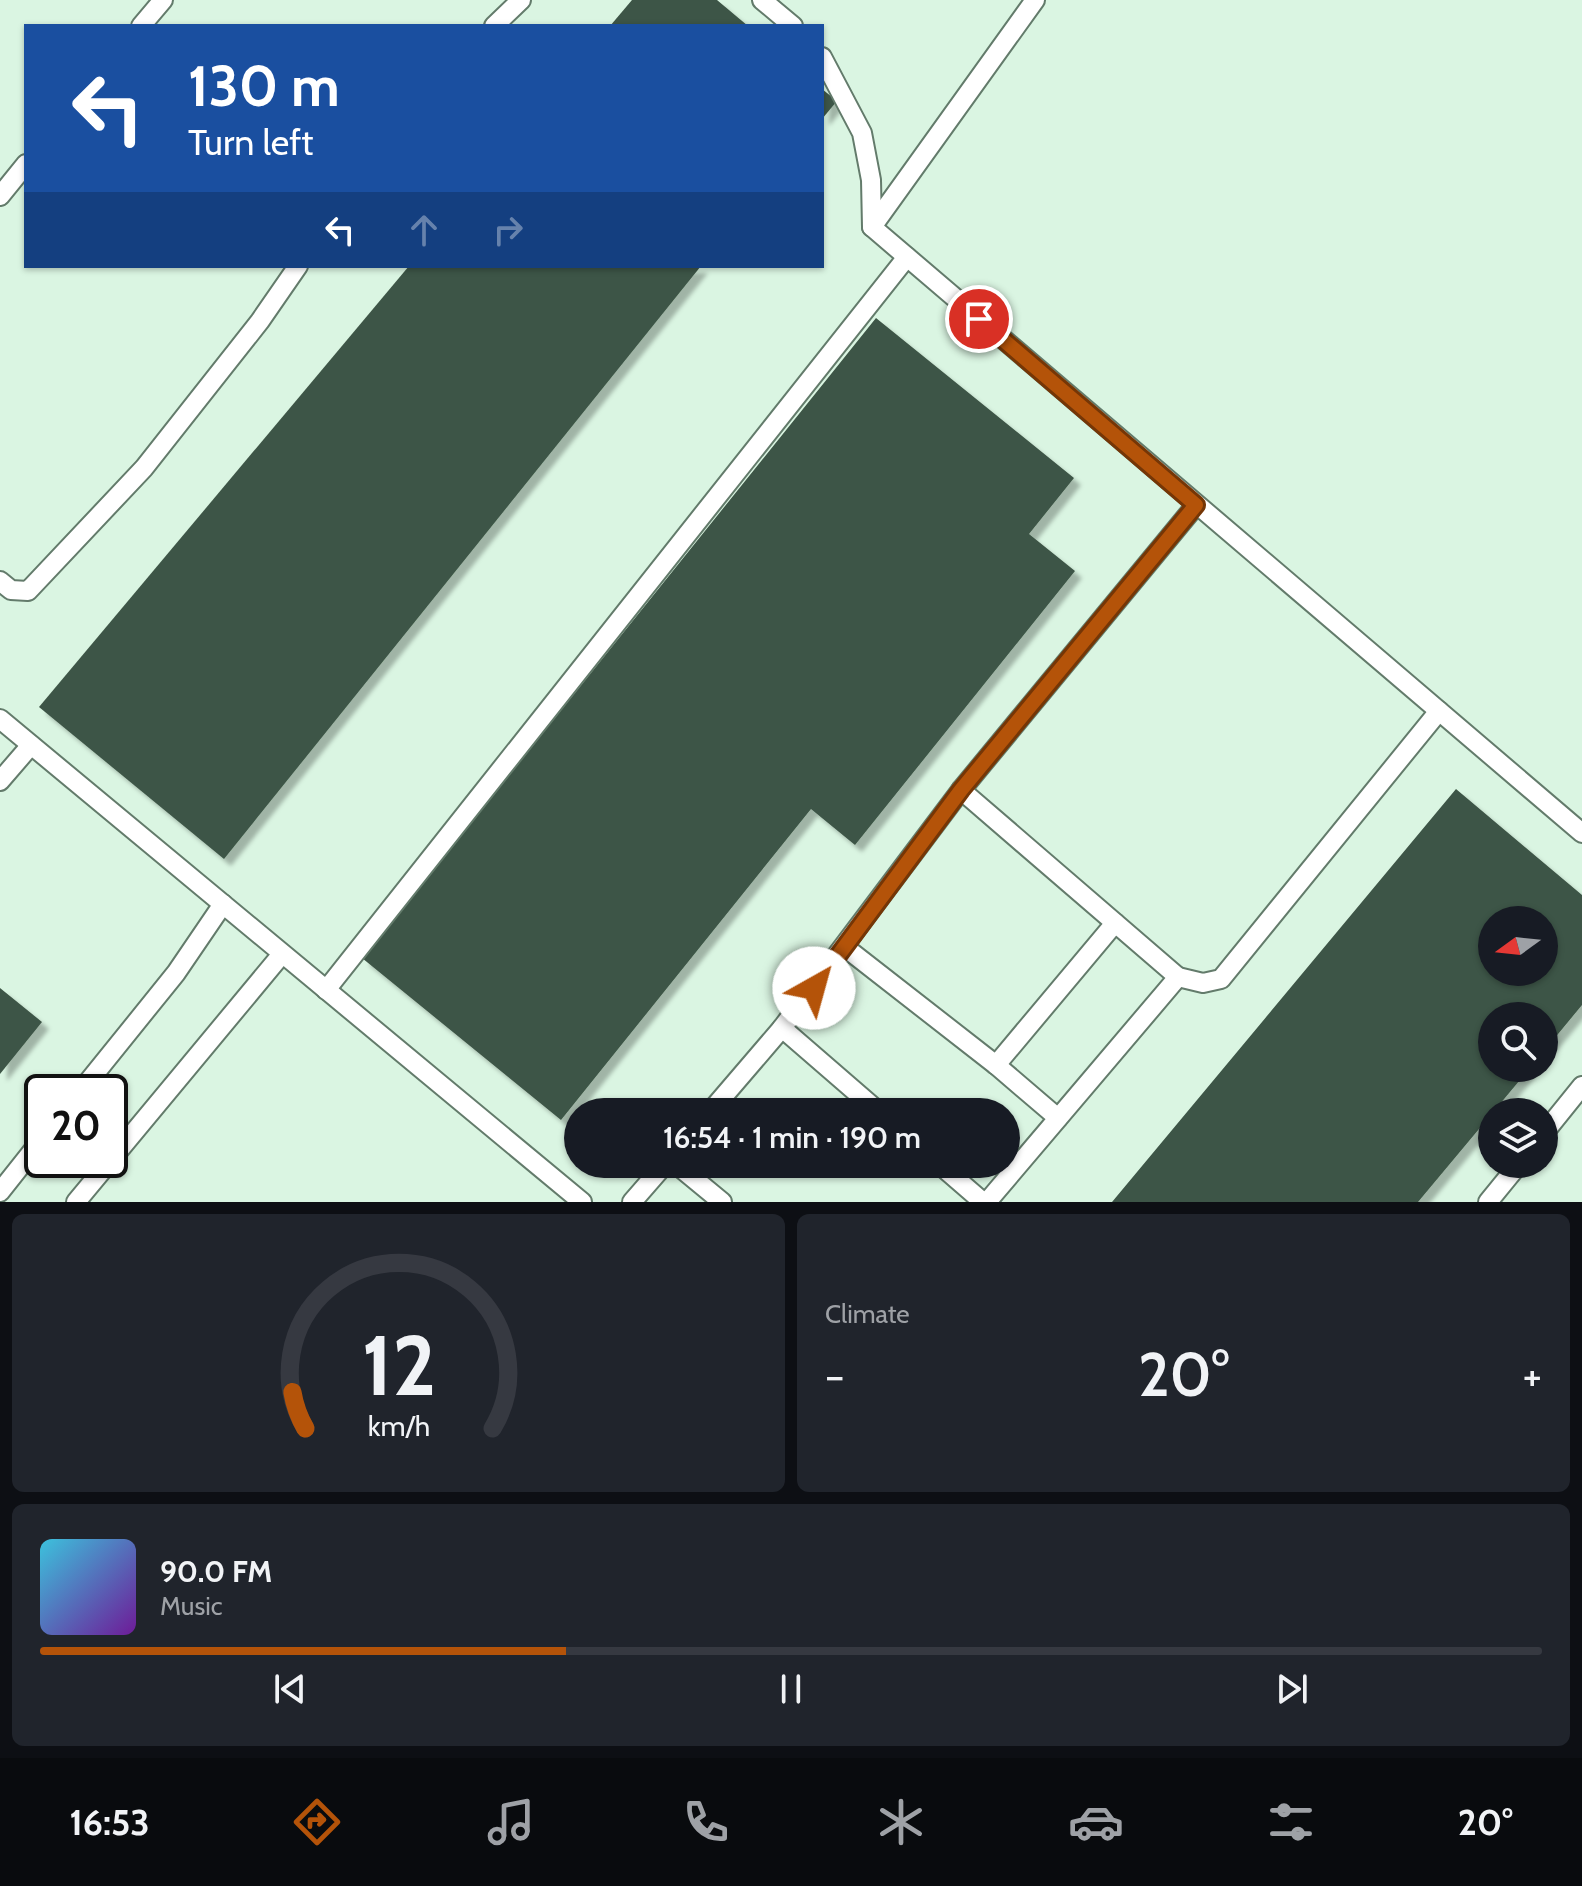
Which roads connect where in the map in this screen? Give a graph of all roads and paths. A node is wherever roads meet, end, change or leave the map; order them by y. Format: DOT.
graph roads {
  1 [pos="163,0"];
  2 [pos="521,0"];
  3 [pos="762,0"];
  4 [pos="1035,0"];
  5 [pos="143,24"];
  6 [pos="496,24"];
  7 [pos="791,24"];
  8 [pos="824,61"];
  9 [pos="24,166"];
  10 [pos="0,196"];
  11 [pos="872,227"];
  12 [pos="907,257"];
  13 [pos="297,268"];
  14 [pos="1196,505"];
  15 [pos="0,581"];
  16 [pos="1439,711"];
  17 [pos="0,719"];
  18 [pos="31,745"];
  19 [pos="0,781"];
  20 [pos="961,790"];
  21 [pos="1582,833"];
  22 [pos="223,904"];
  23 [pos="1115,923"];
  24 [pos="846,948"];
  25 [pos="282,954"];
  26 [pos="1178,977"];
  27 [pos="326,990"];
  28 [pos="782,1028"];
  29 [pos="996,1065"];
  30 [pos="95,1074"];
  31 [pos="1582,1086"];
  32 [pos="722,1098"];
  33 [pos="863,1098"];
  34 [pos="1558,1116"];
  35 [pos="1058,1118"];
  36 [pos="24,1162"];
  37 [pos="653,1178"];
  38 [pos="693,1178"];
  39 [pos="956,1178"];
  40 [pos="1508,1178"];
  41 [pos="0,1192"];
  42 [pos="76,1202"];
  43 [pos="582,1202"];
  44 [pos="632,1202"];
  45 [pos="722,1202"];
  46 [pos="985,1202"];
  47 [pos="1488,1202"];
  1 -- 5 [label="lane"];
  2 -- 6 [label="lane"];
  3 -- 7 [label="lane"];
  4 -- 11 [label="lane"];
  8 -- 11 [label="lane"];
  9 -- 10 [label="lane"];
  11 -- 12 [label="lane"];
  12 -- 14 [label="lane"];
  12 -- 27 [label="lane"];
  13 -- 15 [label="lane"];
  14 -- 16 [label="lane"];
  14 -- 20 [label="lane"];
  16 -- 21 [label="lane"];
  16 -- 26 [label="lane"];
  17 -- 18 [label="lane"];
  18 -- 19 [label="lane"];
  18 -- 22 [label="lane"];
  20 -- 23 [label="lane"];
  20 -- 24 [label="lane"];
  22 -- 25 [label="lane"];
  22 -- 30 [label="lane"];
  23 -- 26 [label="lane"];
  23 -- 29 [label="lane"];
  24 -- 28 [label="lane"];
  24 -- 29 [label="lane"];
  25 -- 27 [label="lane"];
  25 -- 42 [label="lane"];
  26 -- 35 [label="lane"];
  27 -- 43 [label="lane"];
  28 -- 32 [label="lane"];
  28 -- 33 [label="lane"];
  29 -- 35 [label="lane"];
  31 -- 34 [label="lane"];
  35 -- 46 [label="lane"];
  36 -- 41 [label="lane"];
  37 -- 44 [label="lane"];
  38 -- 45 [label="lane"];
  39 -- 46 [label="lane"];
  40 -- 47 [label="lane"];
}
